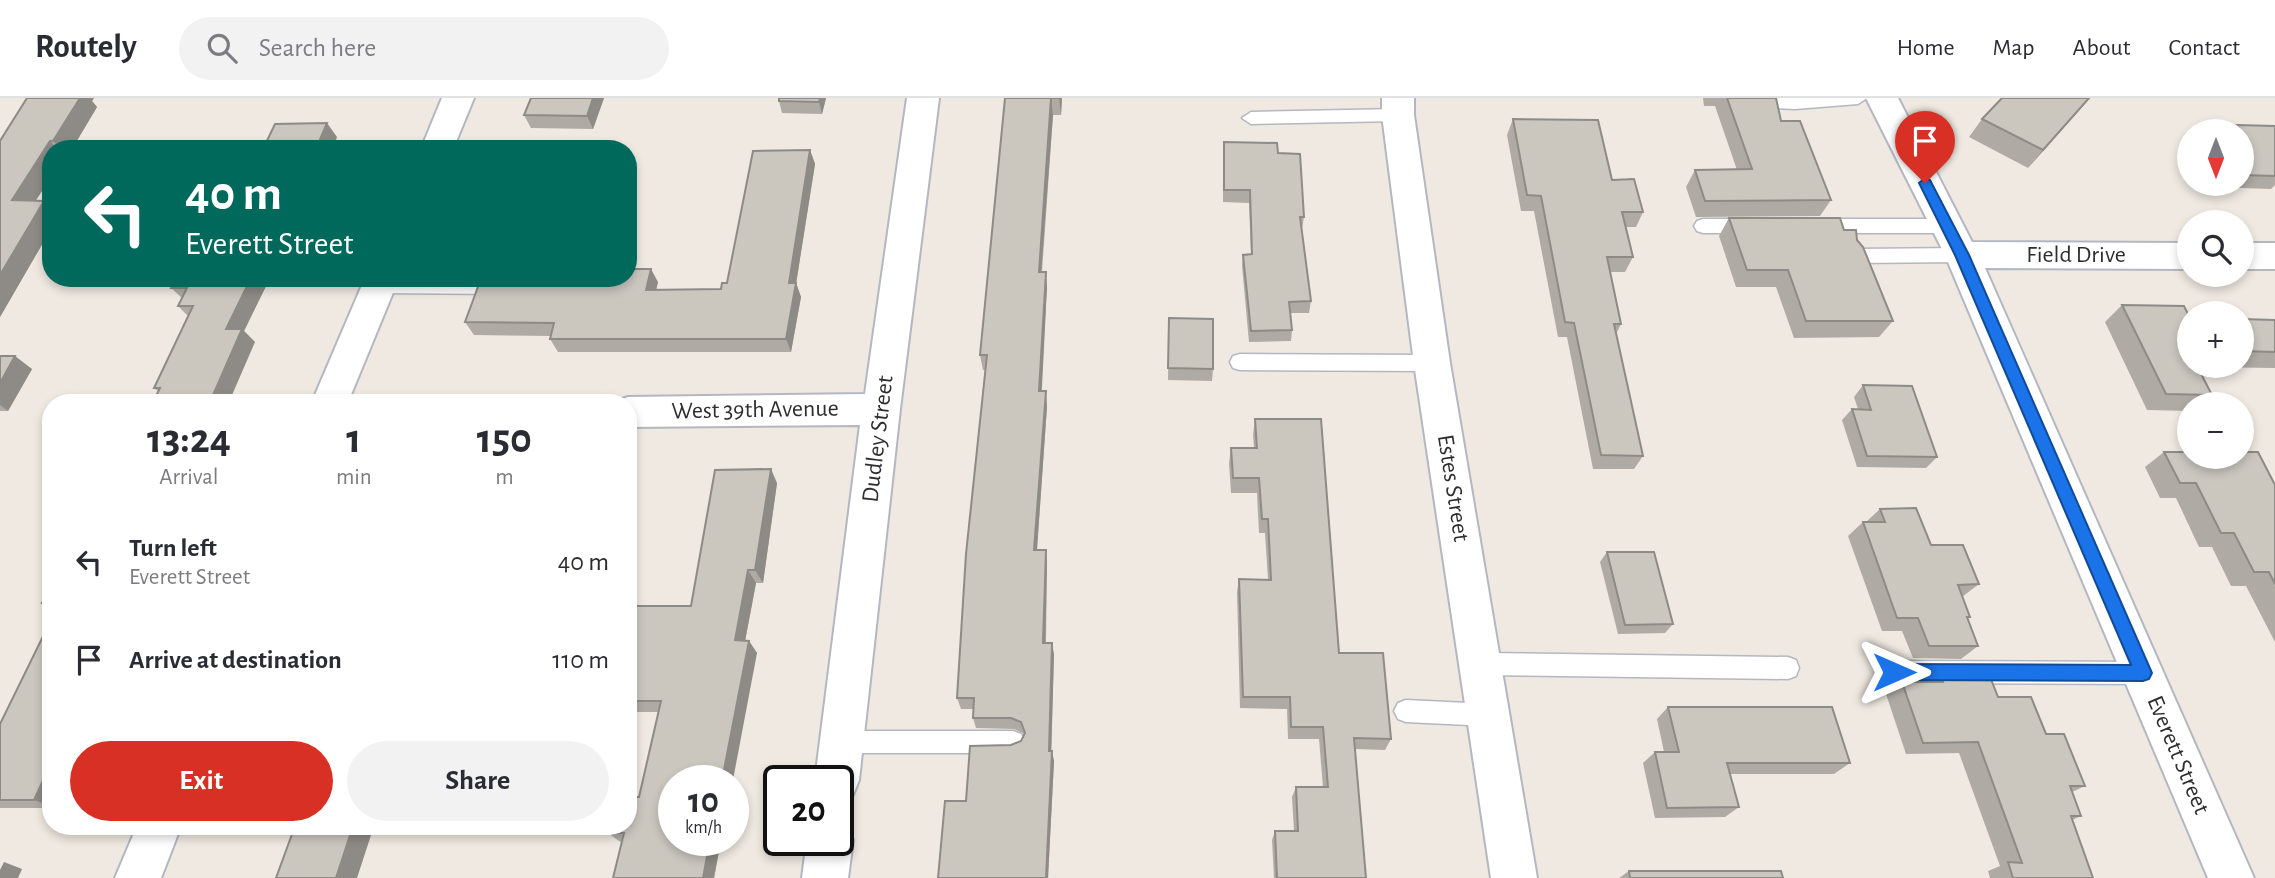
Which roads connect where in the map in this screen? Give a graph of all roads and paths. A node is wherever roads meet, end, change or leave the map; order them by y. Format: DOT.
graph roads {
  1 [pos="458,98"];
  2 [pos="923,98"];
  3 [pos="1858,98"];
  4 [pos="1882,98"];
  5 [pos="1756,101"];
  6 [pos="1398,106"];
  7 [pos="1251,118"];
  8 [pos="441,140"];
  9 [pos="1703,226"];
  10 [pos="1771,226"];
  11 [pos="1798,226"];
  12 [pos="1955,240"];
  13 [pos="2177,255"];
  14 [pos="1856,256"];
  15 [pos="2254,256"];
  16 [pos="2275,256"];
  17 [pos="379,287"];
  18 [pos="1240,362"];
  19 [pos="1432,363"];
  20 [pos="333,394"];
  21 [pos="881,409"];
  22 [pos="637,412"];
  23 [pos="1482,664"];
  24 [pos="1788,668"];
  25 [pos="1894,672"];
  26 [pos="2143,673"];
  27 [pos="1406,711"];
  28 [pos="1489,715"];
  29 [pos="841,742"];
  30 [pos="1013,742"];
  31 [pos="839,765"];
  32 [pos="155,835"];
  33 [pos="828,856"];
  34 [pos="138,878"];
  35 [pos="825,878"];
  36 [pos="1514,878"];
  37 [pos="2231,878"];
  1 -- 8 [label="street"];
  2 -- 21 [label="street, Dudley Street"];
  3 -- 5 [label="lane"];
  4 -- 12 [label="street, Everett Street"];
  6 -- 7 [label="lane"];
  6 -- 19 [label="street, Estes Street"];
  9 -- 10 [label="lane"];
  11 -- 12 [label="lane"];
  12 -- 13 [label="street, Field Drive"];
  12 -- 14 [label="lane"];
  12 -- 26 [label="street, Everett Street"];
  15 -- 16 [label="street"];
  17 -- 20 [label="street"];
  18 -- 19 [label="lane"];
  19 -- 23 [label="street, Estes Street"];
  21 -- 22 [label="street, West 39th Avenue"];
  21 -- 29 [label="street, Dudley Street"];
  23 -- 24 [label="lane"];
  23 -- 28 [label="street, Estes Street"];
  25 -- 26 [label="lane"];
  26 -- 37 [label="street, Everett Street"];
  27 -- 28 [label="lane"];
  28 -- 36 [label="street, Estes Street"];
  29 -- 30 [label="lane"];
  29 -- 31 [label="street, Dudley Street"];
  32 -- 34 [label="street"];
  33 -- 35 [label="street"];
}
